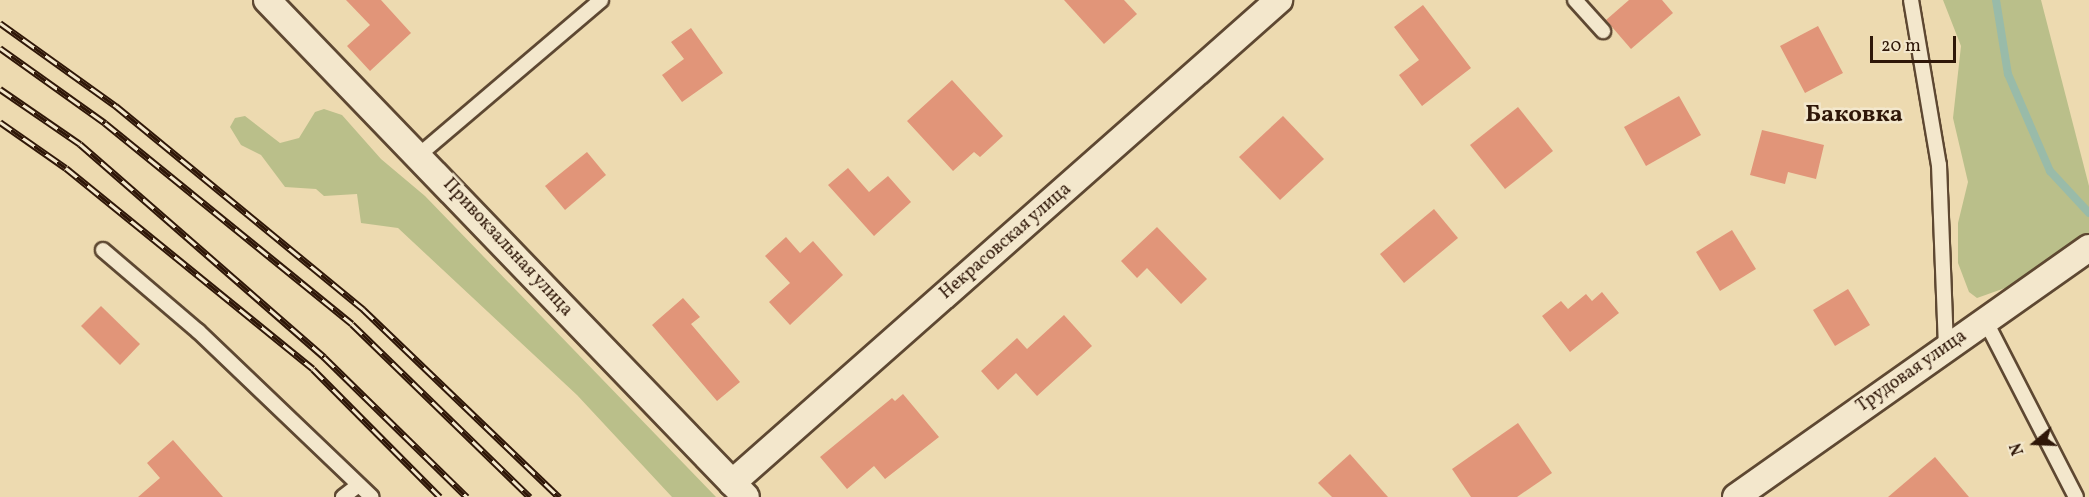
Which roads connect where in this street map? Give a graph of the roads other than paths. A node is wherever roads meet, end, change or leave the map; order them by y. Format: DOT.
graph roads {
  1 [pos="267,0"];
  2 [pos="600,0"];
  3 [pos="1279,0"];
  4 [pos="1575,0"];
  5 [pos="1911,0"];
  6 [pos="1603,31"];
  7 [pos="419,155"];
  8 [pos="2089,249"];
  9 [pos="103,250"];
  10 [pos="1985,320"];
  11 [pos="1946,346"];
  12 [pos="357,486"];
  13 [pos="739,490"];
  14 [pos="344,497"];
  15 [pos="372,497"];
  16 [pos="1736,497"];
  17 [pos="2076,497"];
  1 -- 7 [label="street, Привокзальная улица"];
  2 -- 7 [label="lane"];
  3 -- 13 [label="street, Некрасовская улица"];
  4 -- 6 [label="lane"];
  5 -- 11 [label="lane"];
  7 -- 13 [label="street, Привокзальная улица"];
  8 -- 10 [label="street, Трудовая улица"];
  9 -- 12 [label="lane"];
  10 -- 11 [label="street, Трудовая улица"];
  10 -- 17 [label="lane"];
  11 -- 16 [label="street, Трудовая улица"];
  12 -- 14 [label="lane"];
  12 -- 15 [label="lane"];
}
